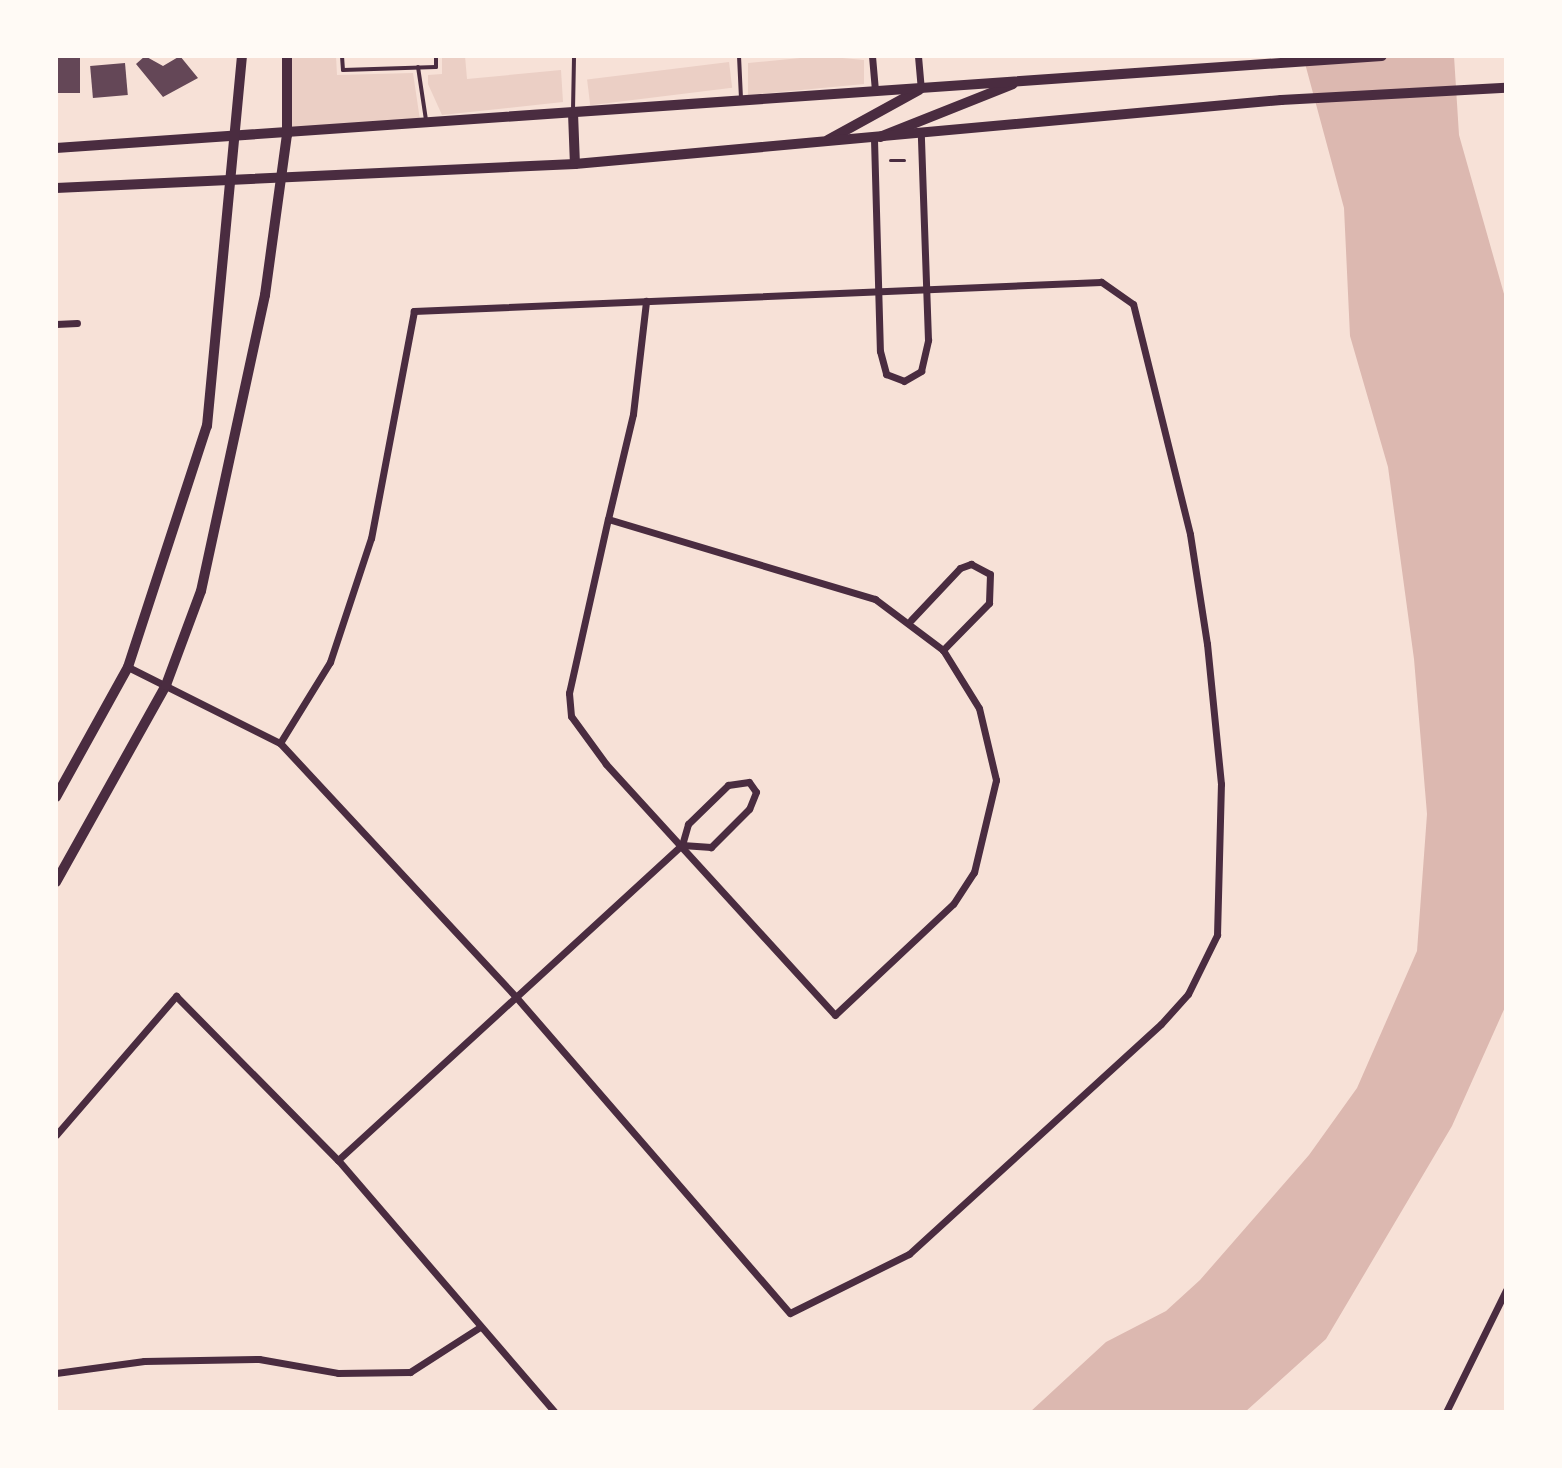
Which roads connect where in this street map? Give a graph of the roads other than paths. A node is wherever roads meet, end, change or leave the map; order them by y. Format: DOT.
graph roads {
  1 [pos="242,56"];
  2 [pos="287,56"];
  3 [pos="342,56"];
  4 [pos="436,56"];
  5 [pos="477,56"];
  6 [pos="515,56"];
  7 [pos="574,56"];
  8 [pos="739,56"];
  9 [pos="872,56"];
  10 [pos="918,56"];
  11 [pos="1382,56"];
  12 [pos="418,67"];
  13 [pos="1017,82"];
  14 [pos="1506,88"];
  15 [pos="921,89"];
  16 [pos="875,92"];
  17 [pos="742,101"];
  18 [pos="573,113"];
  19 [pos="426,124"];
  20 [pos="287,135"];
  21 [pos="921,136"];
  22 [pos="236,138"];
  23 [pos="874,139"];
  24 [pos="822,144"];
  25 [pos="56,148"];
  26 [pos="575,164"];
  27 [pos="233,178"];
  28 [pos="281,179"];
  29 [pos="56,188"];
  30 [pos="927,286"];
  31 [pos="877,289"];
  32 [pos="646,301"];
  33 [pos="77,323"];
  34 [pos="56,324"];
  35 [pos="608,519"];
  36 [pos="911,620"];
  37 [pos="943,650"];
  38 [pos="128,667"];
  39 [pos="166,685"];
  40 [pos="280,743"];
  41 [pos="56,797"];
  42 [pos="682,845"];
  43 [pos="56,882"];
  44 [pos="516,997"];
  45 [pos="56,1135"];
  46 [pos="338,1160"];
  47 [pos="1506,1290"];
  48 [pos="480,1327"];
  49 [pos="56,1373"];
  50 [pos="555,1412"];
  51 [pos="1446,1412"];
  1 -- 22 [label="main road"];
  2 -- 20 [label="main road"];
  3 -- 12 [label="lane"];
  4 -- 12 [label="lane"];
  5 -- 6 [label="lane"];
  7 -- 18 [label="lane"];
  8 -- 17 [label="lane"];
  9 -- 16 [label="street"];
  10 -- 15 [label="street"];
  11 -- 13 [label="main road"];
  12 -- 19 [label="lane"];
  13 -- 15 [label="main road"];
  13 -- 23 [label="main road"];
  14 -- 21 [label="main road"];
  15 -- 16 [label="main road"];
  15 -- 24 [label="main road"];
  16 -- 17 [label="main road"];
  17 -- 18 [label="main road"];
  18 -- 19 [label="main road"];
  18 -- 26 [label="main road"];
  19 -- 20 [label="main road"];
  20 -- 22 [label="main road"];
  20 -- 28 [label="main road"];
  21 -- 23 [label="main road"];
  21 -- 30 [label="street"];
  22 -- 25 [label="main road"];
  22 -- 27 [label="main road"];
  23 -- 24 [label="main road"];
  23 -- 31 [label="street"];
  24 -- 26 [label="main road"];
  26 -- 28 [label="main road"];
  27 -- 28 [label="main road"];
  27 -- 29 [label="main road"];
  27 -- 38 [label="main road"];
  28 -- 39 [label="main road"];
  30 -- 31 [label="street"];
  30 -- 31 [label="street"];
  30 -- 44 [label="street"];
  31 -- 32 [label="street"];
  32 -- 35 [label="street"];
  32 -- 40 [label="street"];
  33 -- 34 [label="street"];
  35 -- 36 [label="street"];
  35 -- 42 [label="street"];
  36 -- 37 [label="street"];
  36 -- 37 [label="street"];
  37 -- 42 [label="street"];
  38 -- 39 [label="street"];
  38 -- 41 [label="main road"];
  39 -- 40 [label="street"];
  39 -- 43 [label="main road"];
  40 -- 44 [label="street"];
  42 -- 42 [label="street"];
  42 -- 44 [label="street"];
  44 -- 46 [label="street"];
  45 -- 46 [label="street"];
  46 -- 48 [label="street"];
  47 -- 51 [label="street"];
  48 -- 49 [label="street"];
  48 -- 50 [label="street"];
}
